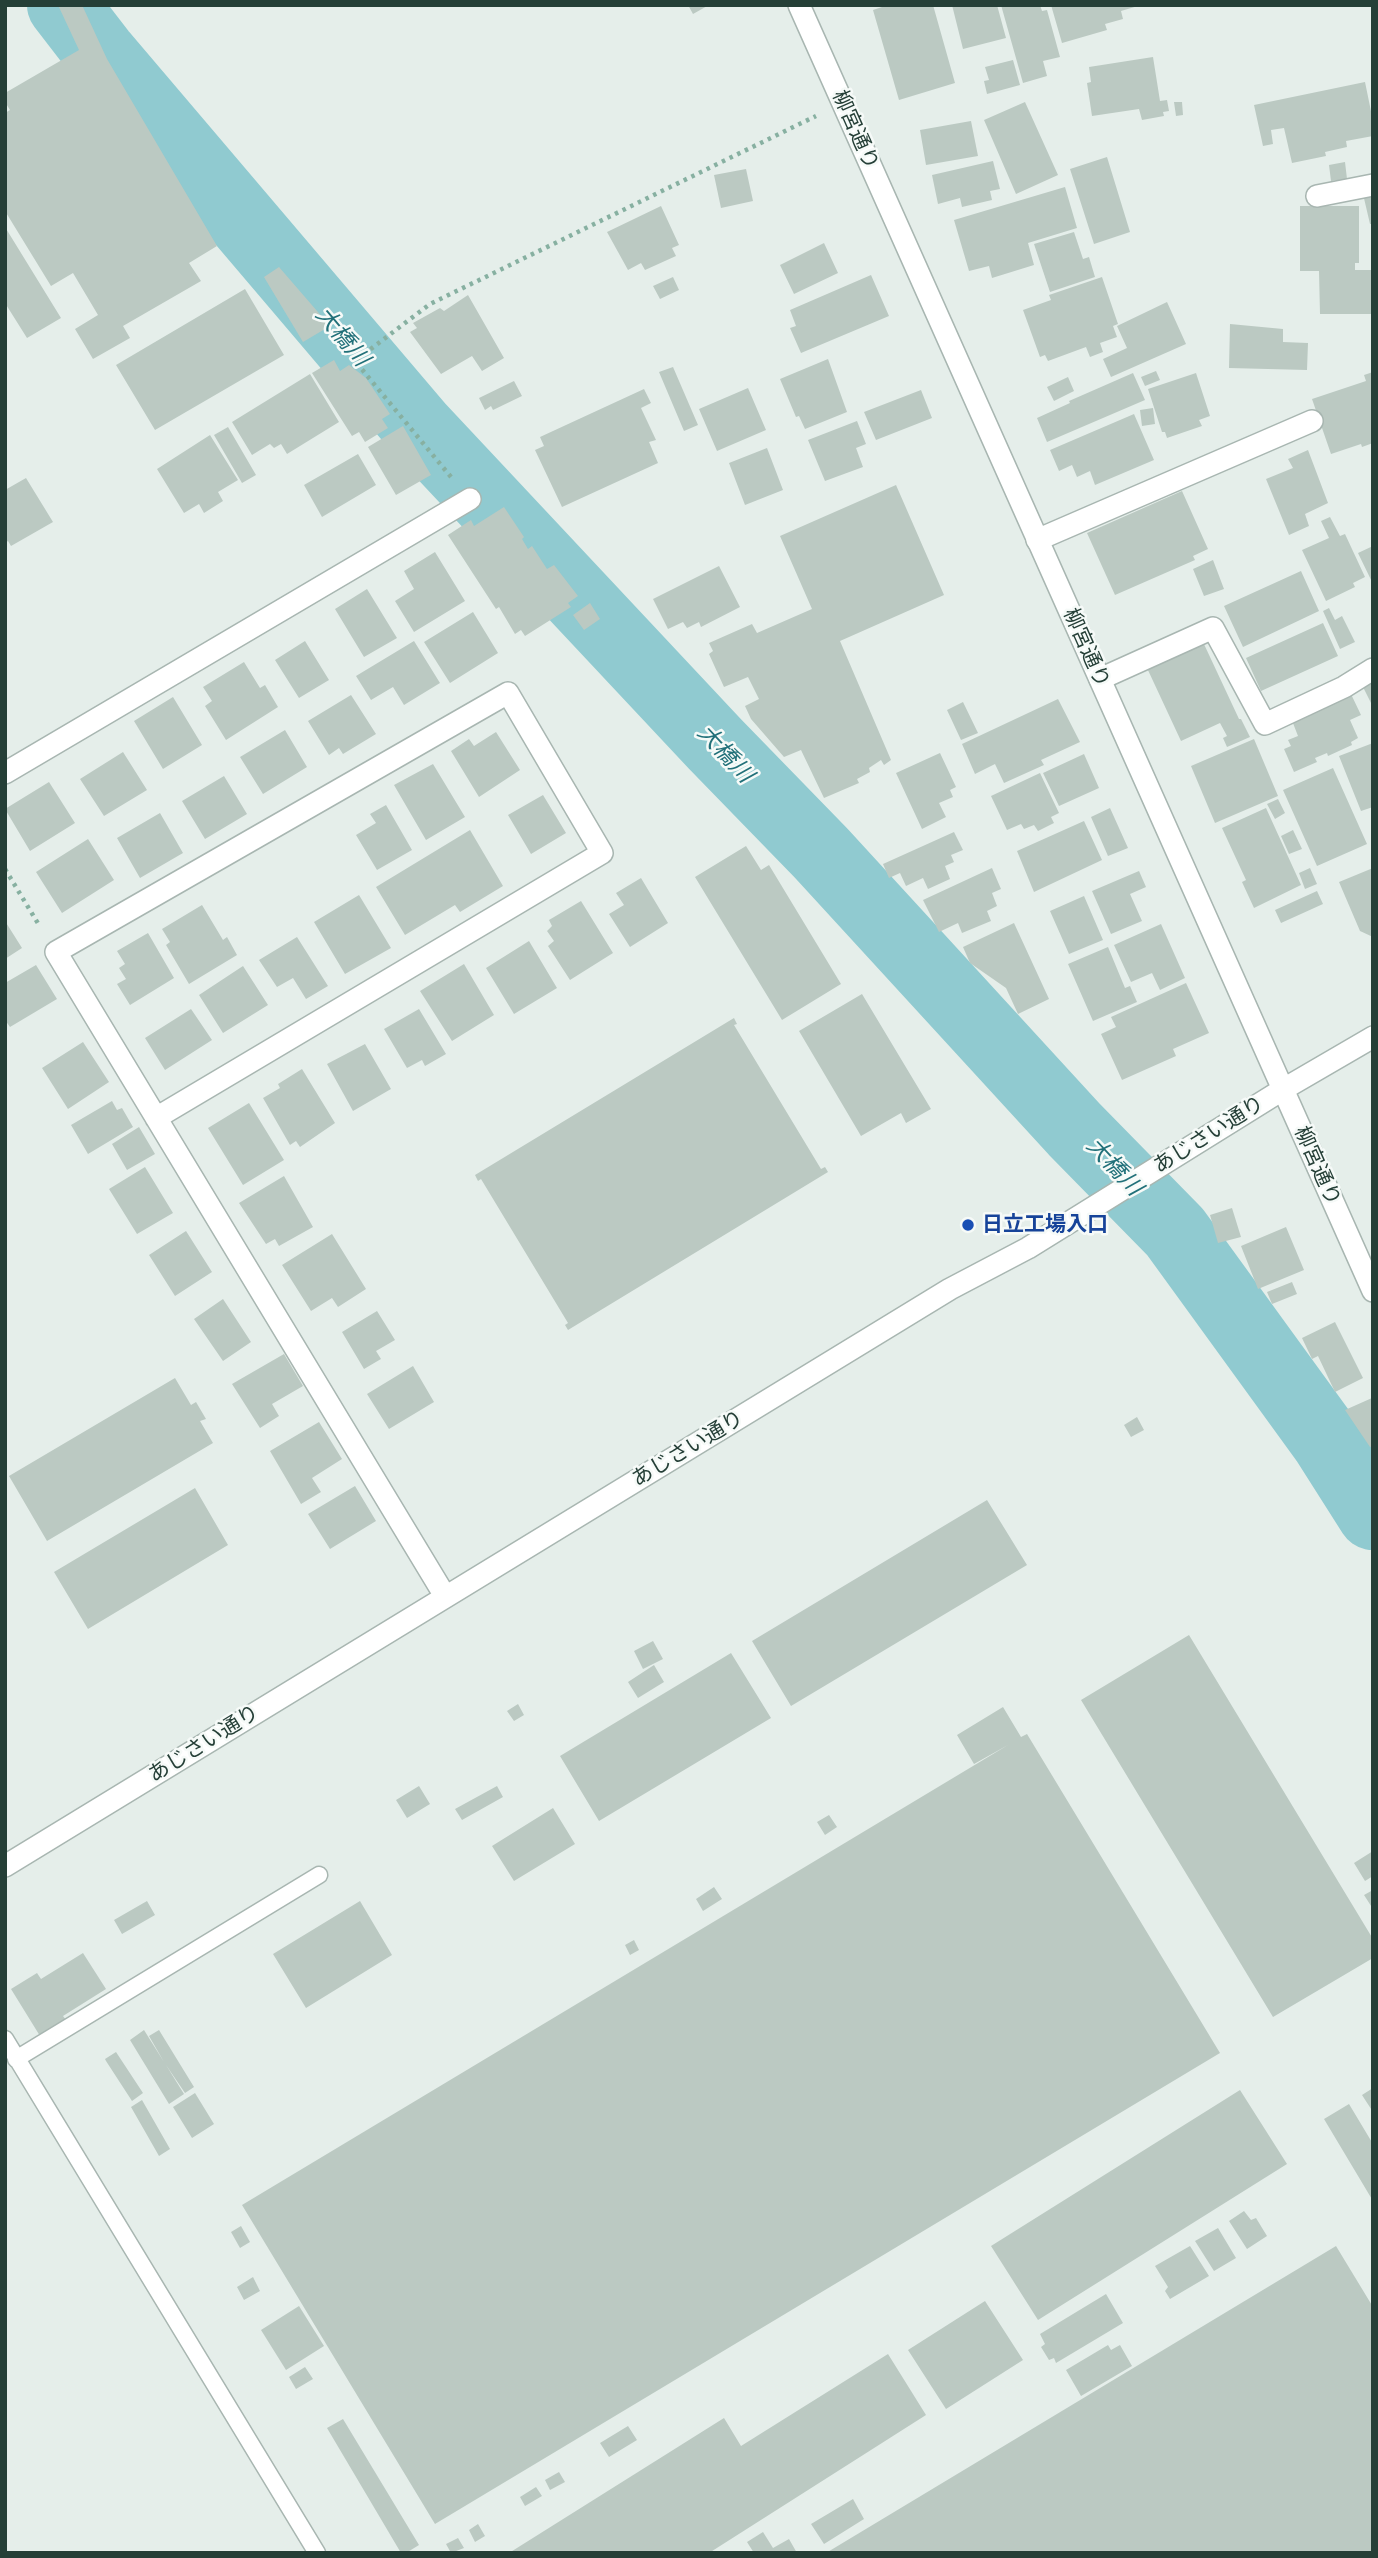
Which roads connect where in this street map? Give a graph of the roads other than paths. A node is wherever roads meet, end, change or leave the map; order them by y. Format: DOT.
graph roads {
  1 [pos="799,5"];
  2 [pos="1373,185"];
  3 [pos="1317,196"];
  4 [pos="1312,421"];
  5 [pos="470,499"];
  6 [pos="1037,540"];
  7 [pos="1373,668"];
  8 [pos="1100,679"];
  9 [pos="5,773"];
  10 [pos="1373,1037"];
  11 [pos="1282,1090"];
  12 [pos="156,1118"];
  13 [pos="1373,1291"];
  14 [pos="445,1596"];
  15 [pos="5,1866"];
  16 [pos="319,1875"];
  17 [pos="5,2039"];
  18 [pos="16,2059"];
  19 [pos="317,2553"];
  1 -- 6 [label="street, 柳宮通り"];
  2 -- 3 [label="street"];
  4 -- 6 [label="street"];
  5 -- 9 [label="street"];
  6 -- 8 [label="street, 柳宮通り"];
  7 -- 8 [label="street"];
  8 -- 11 [label="street, 柳宮通り"];
  10 -- 11 [label="street, あじさい通り"];
  11 -- 13 [label="street, 柳宮通り"];
  11 -- 14 [label="street, あじさい通り"];
  12 -- 12 [label="street"];
  12 -- 14 [label="street"];
  14 -- 15 [label="street, あじさい通り"];
  16 -- 18 [label="lane"];
  17 -- 18 [label="lane"];
  18 -- 19 [label="lane"];
}
